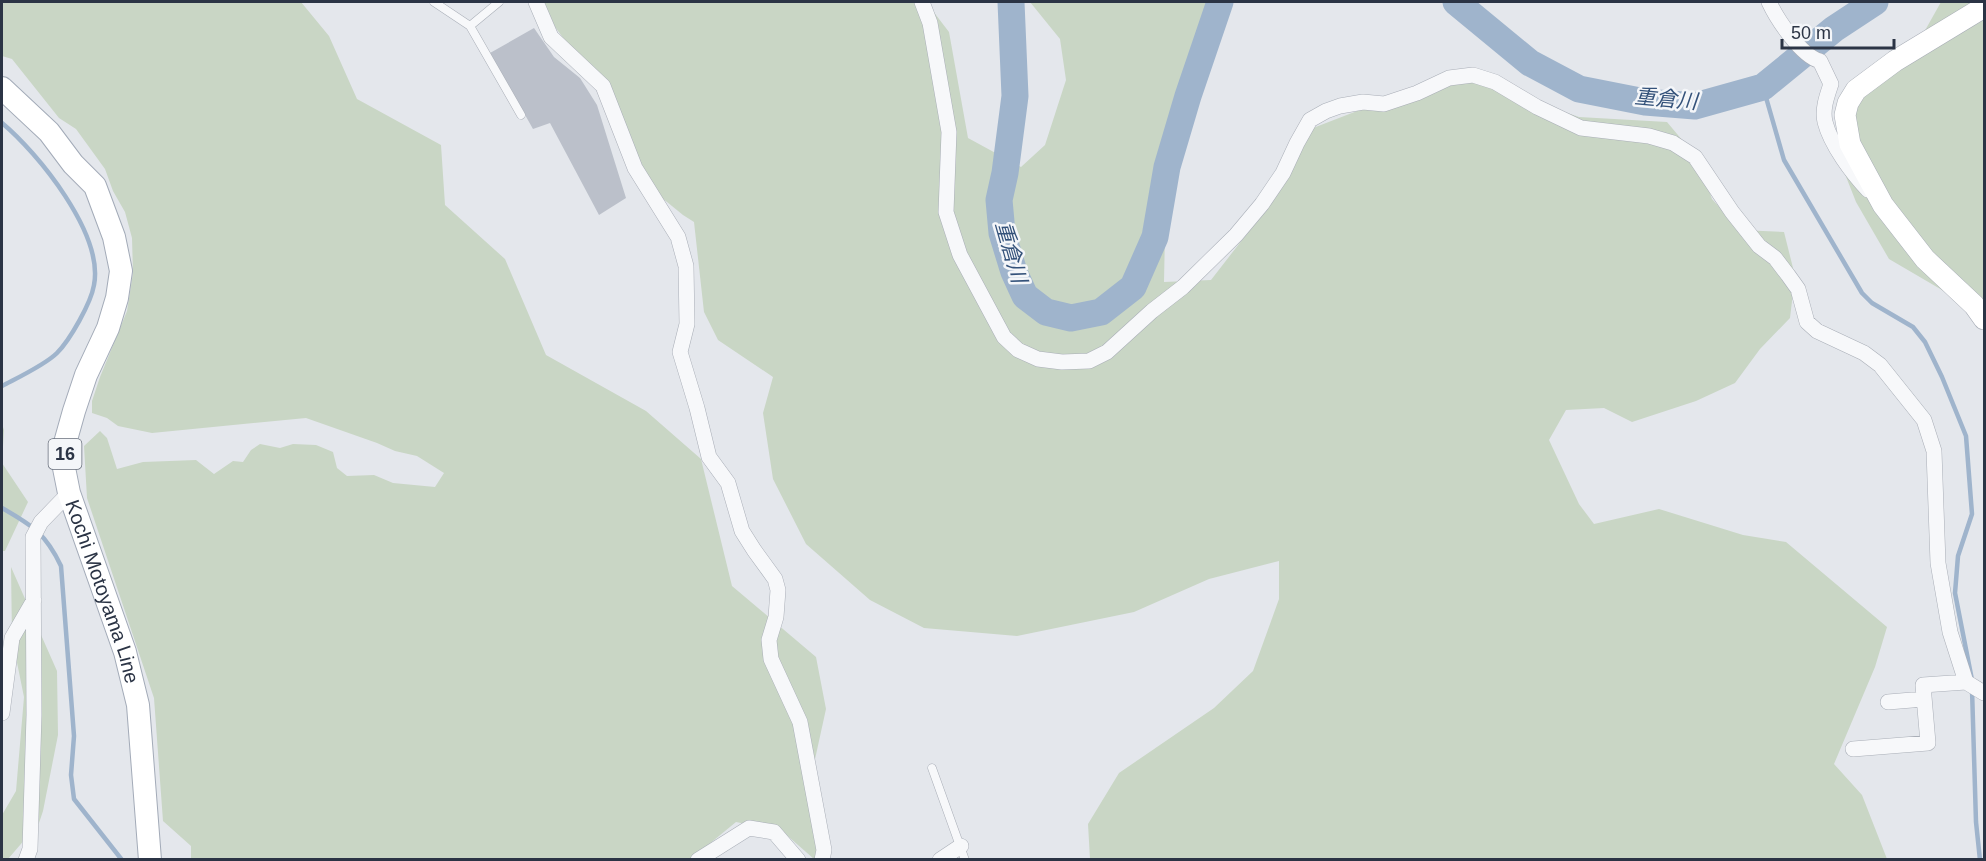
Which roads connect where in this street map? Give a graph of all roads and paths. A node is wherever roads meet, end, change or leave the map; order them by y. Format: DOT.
graph roads {
  1 [pos="434,2"];
  2 [pos="499,2"];
  3 [pos="536,2"];
  4 [pos="921,2"];
  5 [pos="1769,2"];
  6 [pos="1984,7"];
  7 [pos="470,26"];
  8 [pos="2,88"];
  9 [pos="521,115"];
  10 [pos="1883,205"];
  11 [pos="1984,319"];
  12 [pos="69,493"];
  13 [pos="34,600"];
  14 [pos="1976,688"];
  15 [pos="1924,699"];
  16 [pos="1888,702"];
  17 [pos="2,713"];
  18 [pos="1853,749"];
  19 [pos="932,768"];
  20 [pos="963,853"];
  21 [pos="26,860"];
  22 [pos="150,860"];
  23 [pos="698,860"];
  24 [pos="798,860"];
  25 [pos="822,860"];
  26 [pos="940,860"];
  1 -- 7 [label="lane"];
  2 -- 7 [label="lane"];
  3 -- 25 [label="street"];
  4 -- 14 [label="street"];
  5 -- 10 [label="street"];
  6 -- 10 [label="street"];
  7 -- 9 [label="lane"];
  8 -- 12 [label="main road, Kochi Motoyama Line / 16"];
  10 -- 11 [label="street"];
  12 -- 13 [label="street"];
  12 -- 22 [label="main road, Kochi Motoyama Line / 16"];
  13 -- 17 [label="street"];
  13 -- 21 [label="street"];
  14 -- 15 [label="street"];
  15 -- 16 [label="street"];
  15 -- 18 [label="street"];
  19 -- 20 [label="lane"];
  20 -- 26 [label="street"];
  23 -- 24 [label="street"];
}
